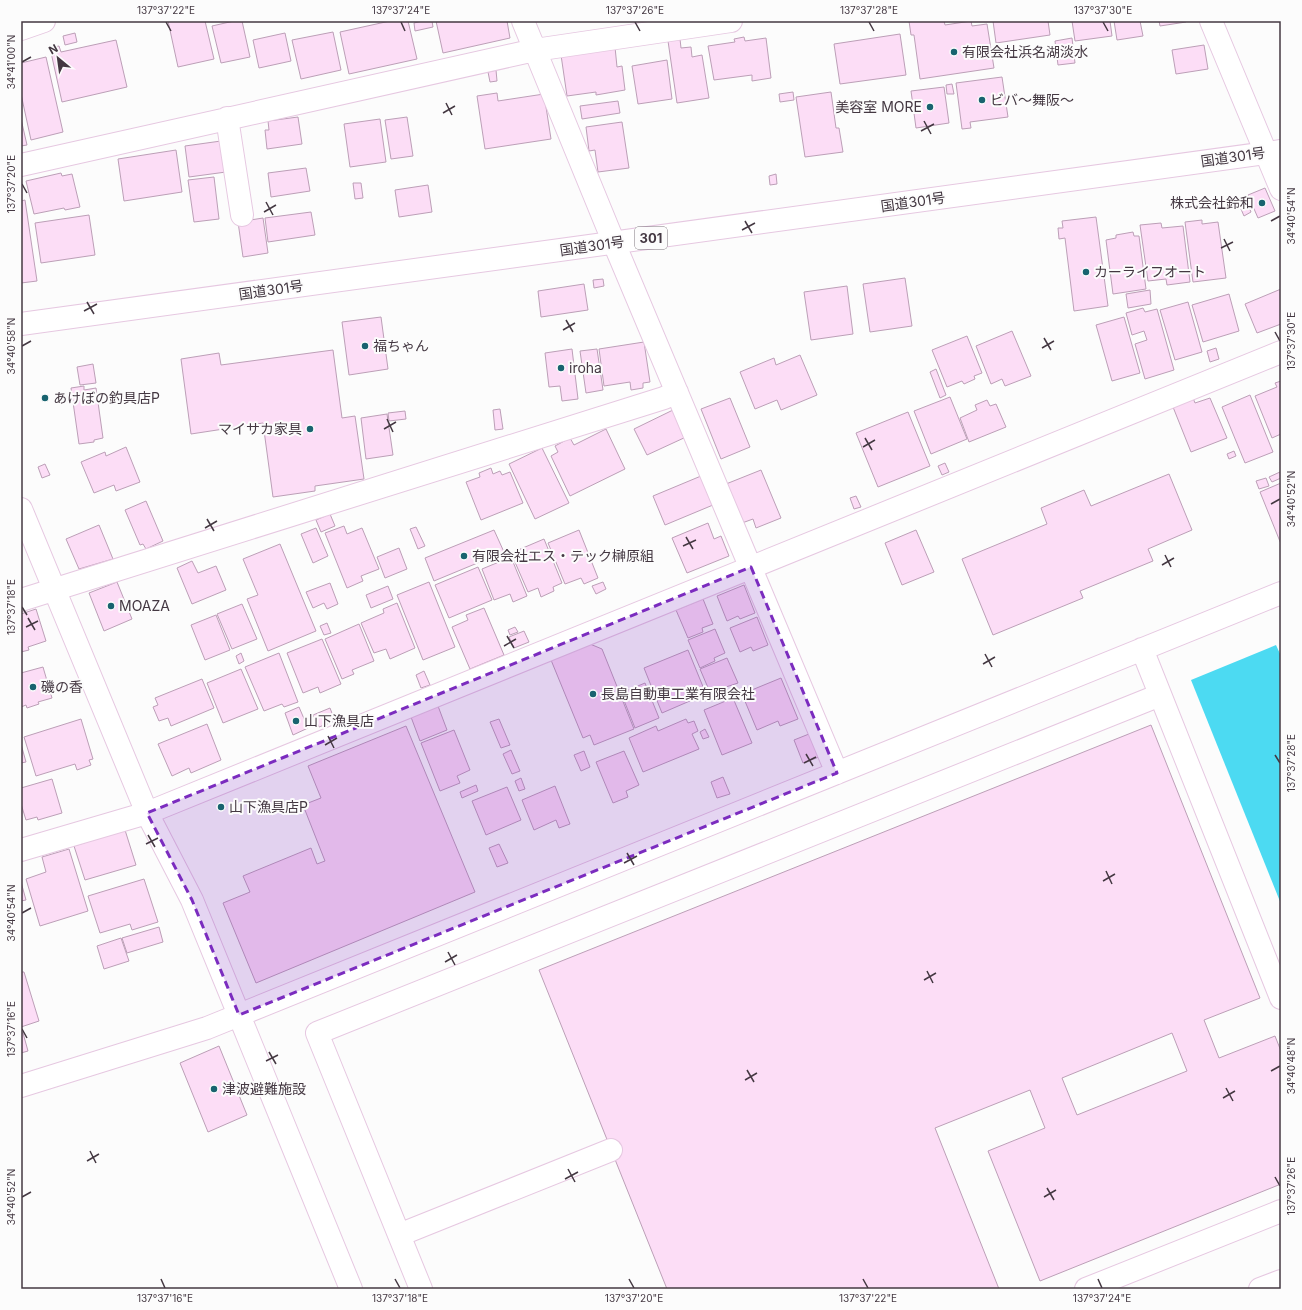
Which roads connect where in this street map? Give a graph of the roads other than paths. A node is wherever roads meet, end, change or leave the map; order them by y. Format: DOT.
graph roads {
  1 [pos="44,21"];
  2 [pos="523,21"];
  3 [pos="730,21"];
  4 [pos="1211,21"];
  5 [pos="21,28"];
  6 [pos="535,50"];
  7 [pos="227,118"];
  8 [pos="1274,152"];
  9 [pos="21,165"];
  10 [pos="1281,189"];
  11 [pos="242,215"];
  12 [pos="614,243"];
  13 [pos="21,324"];
  14 [pos="1281,352"];
  15 [pos="677,392"];
  16 [pos="21,509"];
  17 [pos="751,567"];
  18 [pos="54,590"];
  19 [pos="1281,593"];
  20 [pos="21,600"];
  21 [pos="1142,649"];
  22 [pos="1160,695"];
  23 [pos="837,772"];
  24 [pos="147,812"];
  25 [pos="21,850"];
  26 [pos="1281,998"];
  27 [pos="239,1015"];
  28 [pos="21,1086"];
  29 [pos="611,1150"];
  30 [pos="1281,1211"];
  31 [pos="399,1234"];
  32 [pos="1281,1281"];
  33 [pos="414,1287"];
  34 [pos="351,1289"];
  35 [pos="1086,1289"];
  36 [pos="1260,1289"];
  1 -- 5 [label="main road"];
  2 -- 6 [label="main road"];
  3 -- 6 [label="main road"];
  4 -- 8 [label="main road"];
  6 -- 7 [label="main road"];
  6 -- 12 [label="main road"];
  7 -- 9 [label="main road"];
  7 -- 11 [label="main road"];
  8 -- 10 [label="main road"];
  8 -- 12 [label="main road, 国道301号 / 301"];
  12 -- 13 [label="main road, 国道301号 / 301"];
  12 -- 15 [label="main road"];
  14 -- 17 [label="main road"];
  15 -- 17 [label="main road"];
  15 -- 18 [label="main road"];
  16 -- 18 [label="main road"];
  17 -- 23 [label="main road"];
  17 -- 24 [label="main road"];
  18 -- 20 [label="main road"];
  18 -- 24 [label="main road"];
  19 -- 21 [label="main road"];
  21 -- 22 [label="main road"];
  21 -- 23 [label="main road"];
  22 -- 26 [label="main road"];
  22 -- 31 [label="main road"];
  23 -- 27 [label="main road"];
  24 -- 25 [label="main road"];
  24 -- 27 [label="main road"];
  27 -- 28 [label="main road"];
  27 -- 34 [label="main road"];
  29 -- 31 [label="main road"];
  30 -- 35 [label="main road"];
  31 -- 33 [label="main road"];
  32 -- 36 [label="main road"];
}
